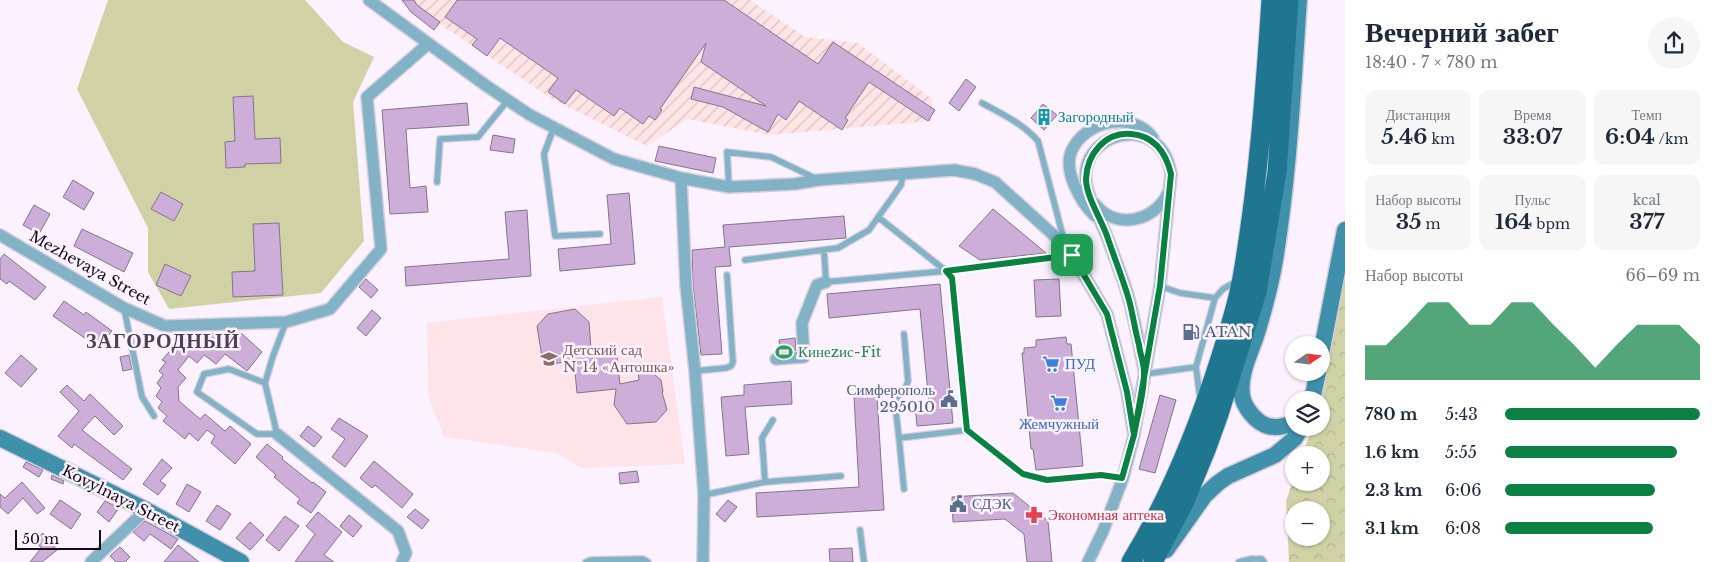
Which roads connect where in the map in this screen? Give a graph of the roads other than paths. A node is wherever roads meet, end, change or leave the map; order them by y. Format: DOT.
graph roads {
  1 [pos="369,0"];
  2 [pos="1271,0"];
  3 [pos="1289,0"];
  4 [pos="1299,0"];
  5 [pos="428,44"];
  6 [pos="508,100"];
  7 [pos="982,103"];
  8 [pos="554,127"];
  9 [pos="1158,146"];
  10 [pos="903,174"];
  11 [pos="681,178"];
  12 [pos="819,180"];
  13 [pos="437,182"];
  14 [pos="728,187"];
  15 [pos="1169,190"];
  16 [pos="1090,196"];
  17 [pos="878,216"];
  18 [pos="1103,224"];
  19 [pos="1345,230"];
  20 [pos="600,234"];
  21 [pos="0,235"];
  22 [pos="824,250"];
  23 [pos="1069,252"];
  24 [pos="745,260"];
  25 [pos="946,271"];
  26 [pos="727,275"];
  27 [pos="1242,279"];
  28 [pos="826,282"];
  29 [pos="1160,286"];
  30 [pos="1215,298"];
  31 [pos="124,308"];
  32 [pos="286,322"];
  33 [pos="904,334"];
  34 [pos="1324,336"];
  35 [pos="776,359"];
  36 [pos="1196,367"];
  37 [pos="695,371"];
  38 [pos="1144,374"];
  39 [pos="265,383"];
  40 [pos="1202,414"];
  41 [pos="154,416"];
  42 [pos="773,420"];
  43 [pos="1285,426"];
  44 [pos="967,430"];
  45 [pos="277,434"];
  46 [pos="1134,435"];
  47 [pos="1295,436"];
  48 [pos="0,438"];
  49 [pos="899,438"];
  50 [pos="841,476"];
  51 [pos="1122,478"];
  52 [pos="765,482"];
  53 [pos="904,489"];
  54 [pos="704,494"];
  55 [pos="146,510"];
  56 [pos="860,530"];
  57 [pos="91,562"];
  58 [pos="241,562"];
  59 [pos="402,562"];
  60 [pos="586,562"];
  61 [pos="648,562"];
  62 [pos="702,562"];
  63 [pos="864,562"];
  64 [pos="1088,562"];
  65 [pos="1131,562"];
  66 [pos="1155,562"];
  67 [pos="1239,562"];
  68 [pos="1264,562"];
  1 -- 5 [label="street"];
  2 -- 27 [label="main road"];
  3 -- 66 [label="main road"];
  4 -- 43 [label="main road"];
  5 -- 6 [label="street"];
  5 -- 32 [label="street"];
  6 -- 8 [label="street"];
  6 -- 13 [label="lane"];
  7 -- 23 [label="lane"];
  8 -- 11 [label="street"];
  8 -- 20 [label="lane"];
  9 -- 15 [label="street"];
  9 -- 16 [label="street"];
  9 -- 18 [label="street"];
  10 -- 12 [label="street"];
  10 -- 17 [label="lane"];
  10 -- 23 [label="street"];
  11 -- 14 [label="street"];
  11 -- 37 [label="street"];
  12 -- 14 [label="street"];
  12 -- 14 [label="lane"];
  15 -- 16 [label="street"];
  15 -- 29 [label="street"];
  16 -- 18 [label="street"];
  17 -- 22 [label="lane"];
  17 -- 25 [label="lane"];
  18 -- 38 [label="street"];
  19 -- 34 [label="main road"];
  21 -- 31 [label="street, Mezhevaya Street"];
  22 -- 24 [label="lane"];
  22 -- 28 [label="lane"];
  23 -- 25 [label="lane"];
  23 -- 46 [label="street"];
  25 -- 28 [label="lane"];
  25 -- 44 [label="lane"];
  26 -- 37 [label="lane"];
  27 -- 30 [label="lane"];
  27 -- 40 [label="main road"];
  28 -- 35 [label="street"];
  29 -- 30 [label="lane"];
  29 -- 38 [label="street"];
  30 -- 36 [label="lane"];
  31 -- 32 [label="street, Mezhevaya Street"];
  31 -- 41 [label="lane"];
  32 -- 39 [label="lane"];
  33 -- 49 [label="lane"];
  36 -- 38 [label="lane"];
  36 -- 40 [label="lane"];
  37 -- 54 [label="street"];
  38 -- 46 [label="street"];
  39 -- 45 [label="lane"];
  39 -- 45 [label="lane"];
  40 -- 65 [label="main road"];
  42 -- 52 [label="lane"];
  44 -- 49 [label="lane"];
  44 -- 51 [label="lane"];
  45 -- 59 [label="street"];
  46 -- 51 [label="street"];
  47 -- 66 [label="main road"];
  48 -- 55 [label="main road, Kovylnaya Street"];
  49 -- 53 [label="lane"];
  50 -- 52 [label="lane"];
  51 -- 64 [label="street"];
  52 -- 54 [label="lane"];
  54 -- 62 [label="street"];
  55 -- 57 [label="street"];
  55 -- 58 [label="main road, Kovylnaya Street"];
  56 -- 63 [label="lane"];
  60 -- 61 [label="lane"];
  67 -- 68 [label="lane"];
}
